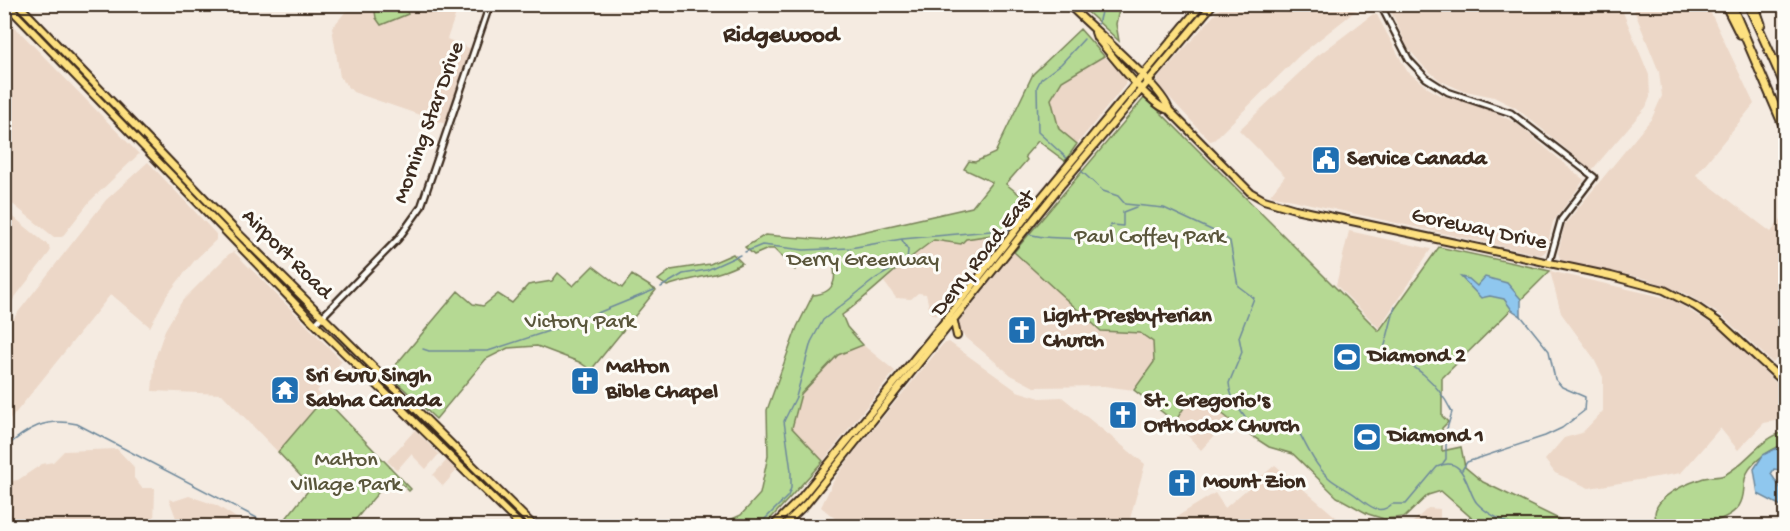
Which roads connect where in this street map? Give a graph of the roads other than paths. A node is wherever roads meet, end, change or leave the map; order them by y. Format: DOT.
graph roads {
  1 [pos="6,4"];
  2 [pos="18,4"];
  3 [pos="490,4"];
  4 [pos="1068,4"];
  5 [pos="1202,4"];
  6 [pos="1213,4"];
  7 [pos="1380,4"];
  8 [pos="1725,4"];
  9 [pos="1731,4"];
  10 [pos="1748,4"];
  11 [pos="1754,4"];
  12 [pos="1095,32"];
  13 [pos="1769,49"];
  14 [pos="1758,68"];
  15 [pos="1142,76"];
  16 [pos="1137,82"];
  17 [pos="1149,83"];
  18 [pos="93,84"];
  19 [pos="1785,88"];
  20 [pos="1143,90"];
  21 [pos="86,91"];
  22 [pos="1169,110"];
  23 [pos="1096,131"];
  24 [pos="1785,132"];
  25 [pos="1102,136"];
  26 [pos="1079,159"];
  27 [pos="1059,182"];
  28 [pos="1026,218"];
  29 [pos="1032,223"];
  30 [pos="1550,263"];
  31 [pos="323,317"];
  32 [pos="954,322"];
  33 [pos="315,324"];
  34 [pos="957,336"];
  35 [pos="358,353"];
  36 [pos="352,360"];
  37 [pos="388,383"];
  38 [pos="1785,384"];
  39 [pos="384,391"];
  40 [pos="521,526"];
  41 [pos="534,526"];
  42 [pos="773,526"];
  43 [pos="783,526"];
  1 -- 21 [label="main road, Airport Road"];
  2 -- 18 [label="main road, Airport Road"];
  3 -- 31 [label="street, Morning Star Drive"];
  4 -- 12 [label="main road, Goreway Drive"];
  5 -- 15 [label="main road, Derry Road East"];
  6 -- 17 [label="main road, Derry Road East"];
  7 -- 30 [label="street"];
  8 -- 14 [label="highway"];
  9 -- 14 [label="highway"];
  10 -- 13 [label="highway"];
  11 -- 13 [label="highway"];
  12 -- 15 [label="main road, Goreway Drive"];
  12 -- 16 [label="main road, Goreway Drive"];
  13 -- 19 [label="highway"];
  14 -- 24 [label="highway"];
  15 -- 16 [label="main road, Derry Road East"];
  15 -- 17 [label="main road, Goreway Drive"];
  16 -- 20 [label="main road, Goreway Drive"];
  16 -- 23 [label="main road, Derry Road East"];
  17 -- 20 [label="main road, Derry Road East"];
  17 -- 22 [label="main road, Goreway Drive"];
  18 -- 21 [label="main road"];
  18 -- 31 [label="main road, Airport Road"];
  20 -- 22 [label="main road, Goreway Drive"];
  20 -- 25 [label="main road, Derry Road East"];
  21 -- 33 [label="main road, Airport Road"];
  22 -- 30 [label="main road, Goreway Drive"];
  23 -- 25 [label="main road"];
  23 -- 26 [label="main road, Derry Road East"];
  25 -- 26 [label="main road, Derry Road East"];
  26 -- 27 [label="main road, Derry Road East"];
  27 -- 28 [label="main road, Derry Road East"];
  27 -- 29 [label="main road, Derry Road East"];
  28 -- 29 [label="main road"];
  28 -- 42 [label="main road, Derry Road East"];
  29 -- 32 [label="main road, Derry Road East"];
  30 -- 38 [label="main road, Goreway Drive"];
  31 -- 33 [label="street, Morning Star Drive"];
  31 -- 35 [label="main road, Airport Road"];
  32 -- 34 [label="main road"];
  32 -- 43 [label="main road, Derry Road East"];
  33 -- 36 [label="main road, Airport Road"];
  35 -- 36 [label="main road"];
  35 -- 37 [label="main road, Airport Road"];
  36 -- 39 [label="main road, Airport Road"];
  37 -- 39 [label="main road"];
  37 -- 41 [label="main road, Airport Road"];
  39 -- 40 [label="main road, Airport Road"];
}
